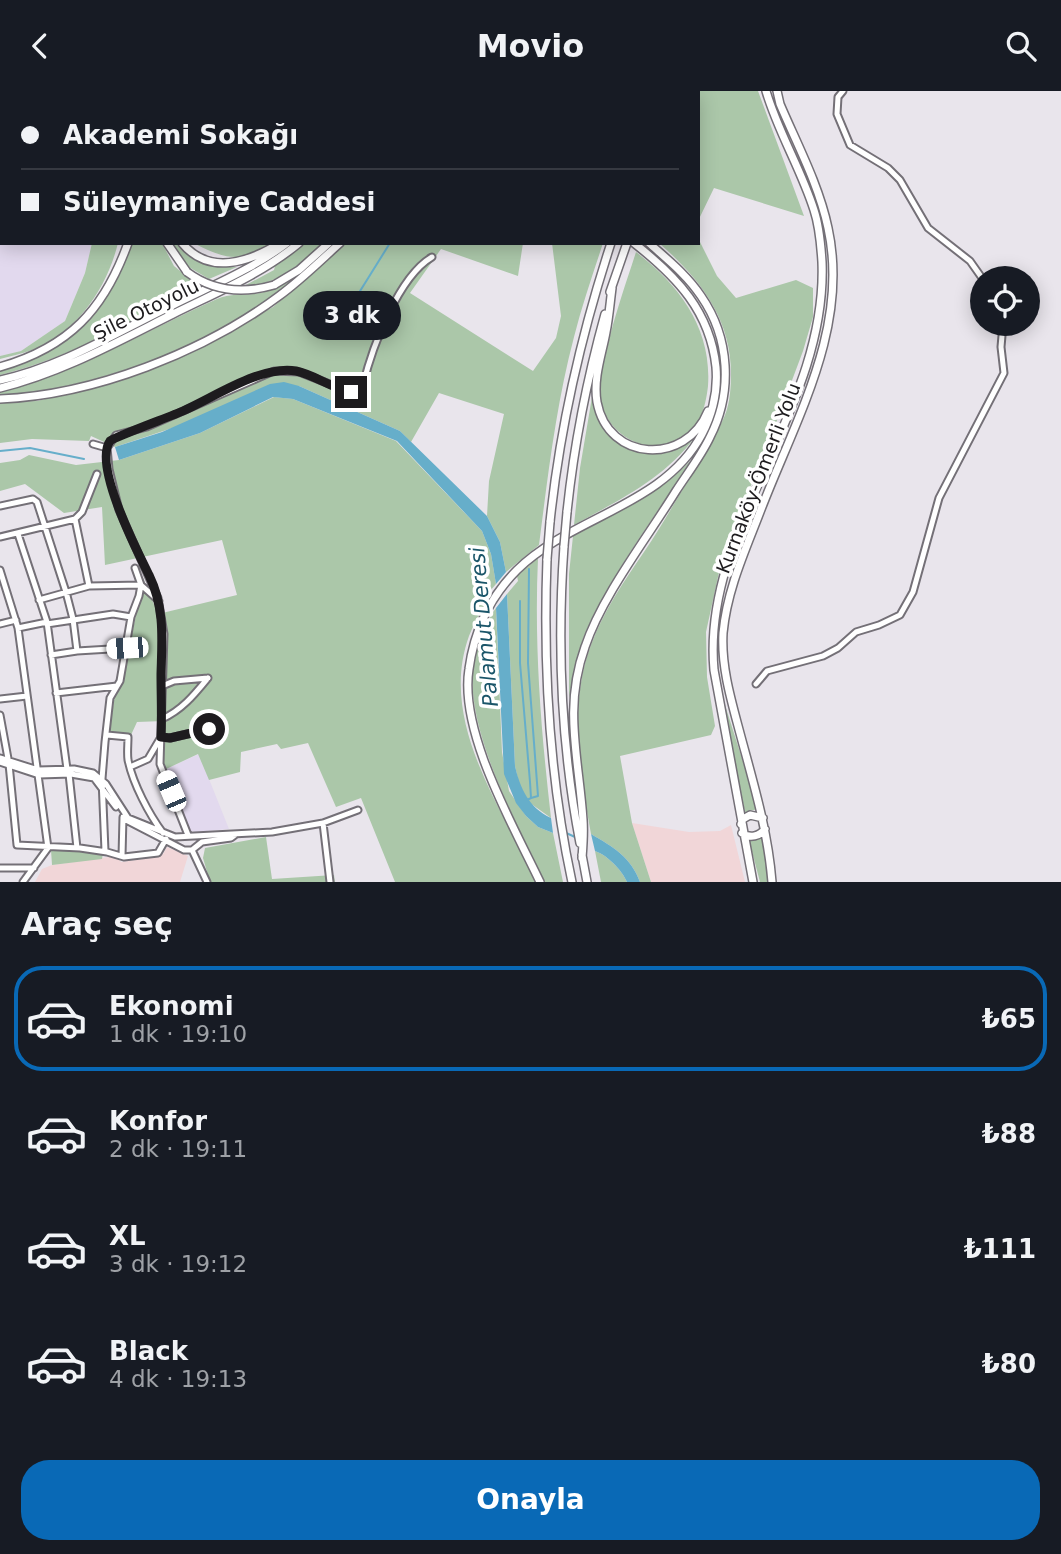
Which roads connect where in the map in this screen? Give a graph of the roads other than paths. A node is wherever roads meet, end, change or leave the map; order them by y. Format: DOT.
graph roads {
  1 [pos="766,91"];
  2 [pos="777,91"];
  3 [pos="843,91"];
  4 [pos="127,245"];
  5 [pos="168,245"];
  6 [pos="184,245"];
  7 [pos="276,245"];
  8 [pos="284,245"];
  9 [pos="296,245"];
  10 [pos="327,245"];
  11 [pos="338,245"];
  12 [pos="610,245"];
  13 [pos="626,245"];
  14 [pos="637,245"];
  15 [pos="651,245"];
  16 [pos="432,257"];
  17 [pos="974,266"];
  18 [pos="611,288"];
  19 [pos="1002,336"];
  20 [pos="0,367"];
  21 [pos="0,380"];
  22 [pos="0,388"];
  23 [pos="716,391"];
  24 [pos="0,399"];
  25 [pos="93,444"];
  26 [pos="107,448"];
  27 [pos="97,474"];
  28 [pos="0,506"];
  29 [pos="75,519"];
  30 [pos="43,527"];
  31 [pos="18,534"];
  32 [pos="0,537"];
  33 [pos="135,568"];
  34 [pos="0,570"];
  35 [pos="141,585"];
  36 [pos="89,586"];
  37 [pos="66,592"];
  38 [pos="39,600"];
  39 [pos="159,601"];
  40 [pos="131,618"];
  41 [pos="73,619"];
  42 [pos="16,620"];
  43 [pos="47,623"];
  44 [pos="0,625"];
  45 [pos="18,628"];
  46 [pos="127,648"];
  47 [pos="77,651"];
  48 [pos="51,655"];
  49 [pos="756,684"];
  50 [pos="117,686"];
  51 [pos="162,686"];
  52 [pos="56,693"];
  53 [pos="27,696"];
  54 [pos="0,699"];
  55 [pos="0,716"];
  56 [pos="162,719"];
  57 [pos="209,729"];
  58 [pos="107,735"];
  59 [pos="161,737"];
  60 [pos="4,761"];
  61 [pos="130,767"];
  62 [pos="68,771"];
  63 [pos="37,772"];
  64 [pos="102,783"];
  65 [pos="358,810"];
  66 [pos="123,817"];
  67 [pos="763,818"];
  68 [pos="579,821"];
  69 [pos="323,823"];
  70 [pos="741,828"];
  71 [pos="765,829"];
  72 [pos="188,835"];
  73 [pos="234,835"];
  74 [pos="164,836"];
  75 [pos="48,848"];
  76 [pos="77,848"];
  77 [pos="182,848"];
  78 [pos="194,849"];
  79 [pos="105,851"];
  80 [pos="122,856"];
  81 [pos="34,867"];
  82 [pos="0,868"];
  83 [pos="23,881"];
  84 [pos="31,882"];
  85 [pos="207,882"];
  86 [pos="330,882"];
  87 [pos="540,882"];
  88 [pos="572,882"];
  89 [pos="587,882"];
  90 [pos="753,882"];
  91 [pos="772,882"];
  1 -- 70 [label="highway, Kurnaköy-Ömerli Yolu"];
  2 -- 67 [label="highway, Kurnaköy-Ömerli Yolu"];
  3 -- 17 [label="street"];
  4 -- 20 [label="highway"];
  5 -- 10 [label="highway, bridge"];
  6 -- 7 [label="highway"];
  8 -- 21 [label="highway, Şile Otoyolu"];
  9 -- 22 [label="highway, Şile Otoyolu"];
  11 -- 24 [label="highway"];
  12 -- 88 [label="highway, bridge"];
  13 -- 18 [label="highway"];
  14 -- 23 [label="highway"];
  15 -- 68 [label="highway"];
  16 -- 26 [label="street"];
  18 -- 23 [label="highway"];
  18 -- 68 [label="highway, bridge"];
  19 -- 49 [label="street"];
  23 -- 87 [label="highway"];
  25 -- 26 [label="street"];
  26 -- 39 [label="street"];
  27 -- 29 [label="street"];
  28 -- 30 [label="street"];
  29 -- 30 [label="street"];
  29 -- 36 [label="street"];
  30 -- 31 [label="street"];
  30 -- 37 [label="street"];
  31 -- 32 [label="street"];
  31 -- 38 [label="street"];
  33 -- 35 [label="street"];
  34 -- 42 [label="street"];
  35 -- 36 [label="street"];
  35 -- 39 [label="street"];
  35 -- 40 [label="street"];
  36 -- 37 [label="street"];
  37 -- 38 [label="street"];
  37 -- 41 [label="street"];
  38 -- 43 [label="street"];
  39 -- 51 [label="street"];
  40 -- 41 [label="street"];
  40 -- 46 [label="street"];
  41 -- 43 [label="street"];
  41 -- 47 [label="street"];
  42 -- 44 [label="street"];
  42 -- 45 [label="street"];
  43 -- 45 [label="street"];
  43 -- 48 [label="street"];
  45 -- 53 [label="street"];
  46 -- 47 [label="street"];
  46 -- 50 [label="street"];
  47 -- 48 [label="street"];
  48 -- 52 [label="street"];
  50 -- 52 [label="street"];
  50 -- 58 [label="street"];
  51 -- 56 [label="street"];
  51 -- 56 [label="street"];
  52 -- 62 [label="street"];
  53 -- 54 [label="street"];
  53 -- 63 [label="street"];
  55 -- 60 [label="street"];
  56 -- 59 [label="street"];
  57 -- 59 [label="street"];
  58 -- 61 [label="street"];
  58 -- 64 [label="street"];
  59 -- 61 [label="street"];
  59 -- 72 [label="street"];
  60 -- 63 [label="street"];
  60 -- 75 [label="street"];
  61 -- 74 [label="street"];
  62 -- 63 [label="street"];
  62 -- 64 [label="street"];
  62 -- 76 [label="street"];
  63 -- 75 [label="street"];
  64 -- 66 [label="street"];
  64 -- 74 [label="street"];
  64 -- 79 [label="street"];
  65 -- 69 [label="street"];
  66 -- 74 [label="street"];
  66 -- 80 [label="street"];
  67 -- 70 [label="highway"];
  67 -- 71 [label="highway, Kurnaköy-Ömerli Yolu"];
  68 -- 89 [label="highway"];
  69 -- 73 [label="street"];
  69 -- 86 [label="street"];
  70 -- 71 [label="highway"];
  70 -- 90 [label="highway, Kurnaköy-Ömerli Yolu"];
  71 -- 91 [label="highway, Kurnaköy-Ömerli Yolu"];
  72 -- 73 [label="street"];
  72 -- 74 [label="street"];
  72 -- 77 [label="street"];
  72 -- 78 [label="street"];
  73 -- 78 [label="street"];
  74 -- 77 [label="street"];
  74 -- 80 [label="street"];
  75 -- 76 [label="street"];
  75 -- 81 [label="street"];
  76 -- 79 [label="street"];
  77 -- 78 [label="street"];
  78 -- 85 [label="street"];
  79 -- 80 [label="street"];
  81 -- 82 [label="street"];
  81 -- 83 [label="street"];
  83 -- 84 [label="street"];
}
